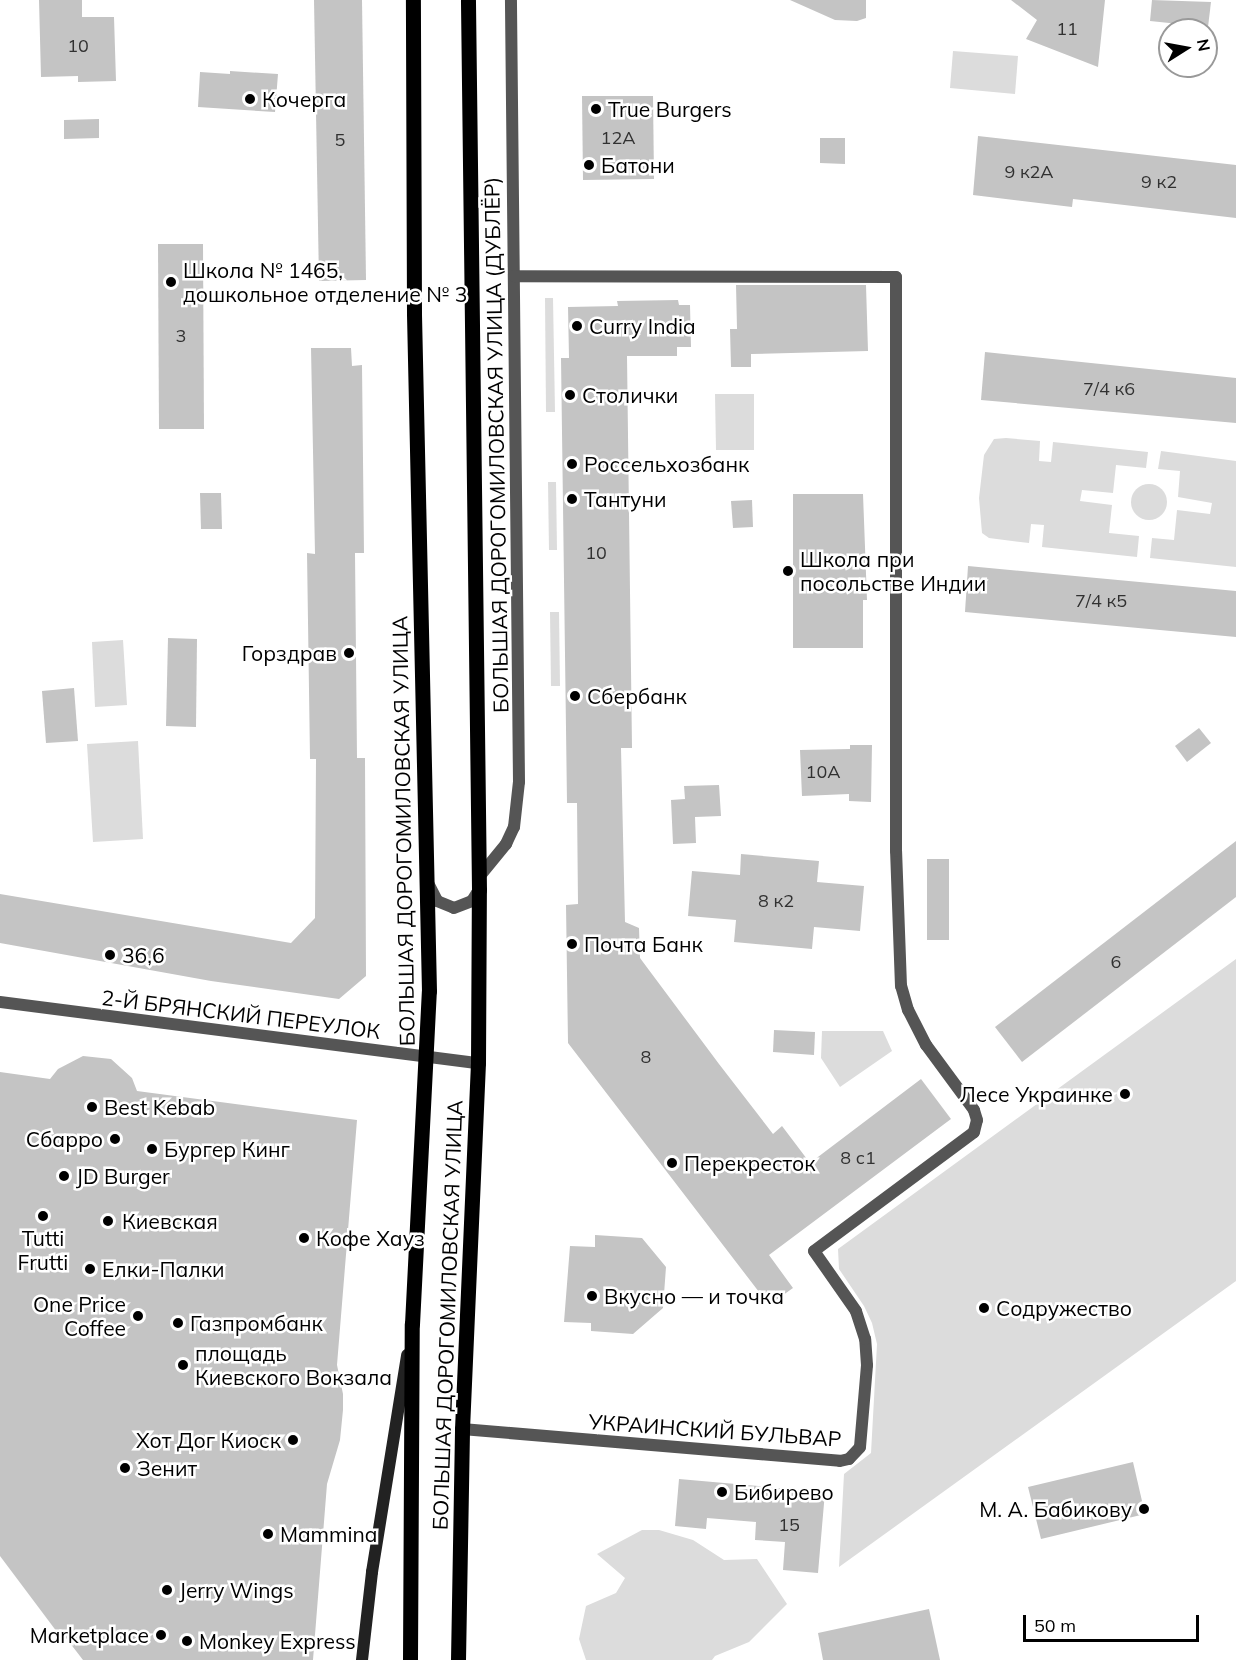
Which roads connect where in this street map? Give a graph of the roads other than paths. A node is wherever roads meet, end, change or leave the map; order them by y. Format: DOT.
graph roads {
  1 [pos="413,0"];
  2 [pos="468,0"];
  3 [pos="511,0"];
  4 [pos="514,276"];
  5 [pos="428,882"];
  6 [pos="479,884"];
  7 [pos="0,1002"];
  8 [pos="427,1058"];
  9 [pos="478,1063"];
  10 [pos="412,1324"];
  11 [pos="462,1429"];
  12 [pos="362,1660"];
  13 [pos="410,1660"];
  14 [pos="458,1660"];
  1 -- 5 [label="main road, БОЛЬШАЯ ДОРОГОМИЛОВСКАЯ УЛИЦА"];
  2 -- 6 [label="main road, БОЛЬШАЯ ДОРОГОМИЛОВСКАЯ УЛИЦА"];
  3 -- 4 [label="street, БОЛЬШАЯ ДОРОГОМИЛОВСКАЯ УЛИЦА (ДУБЛЁР)"];
  4 -- 6 [label="street, БОЛЬШАЯ ДОРОГОМИЛОВСКАЯ УЛИЦА (ДУБЛЁР)"];
  4 -- 11 [label="street, УКРАИНСКИЙ БУЛЬВАР"];
  5 -- 6 [label="street, БОЛЬШАЯ ДОРОГОМИЛОВСКАЯ УЛИЦА (ДУБЛЁР)"];
  5 -- 8 [label="main road, БОЛЬШАЯ ДОРОГОМИЛОВСКАЯ УЛИЦА"];
  6 -- 9 [label="main road, БОЛЬШАЯ ДОРОГОМИЛОВСКАЯ УЛИЦА"];
  7 -- 8 [label="street, 2-Й БРЯНСКИЙ ПЕРЕУЛОК"];
  8 -- 9 [label="street, 2-Й БРЯНСКИЙ ПЕРЕУЛОК"];
  8 -- 10 [label="main road, БОЛЬШАЯ ДОРОГОМИЛОВСКАЯ УЛИЦА"];
  9 -- 11 [label="main road, БОЛЬШАЯ ДОРОГОМИЛОВСКАЯ УЛИЦА"];
  10 -- 12 [label="main road"];
  10 -- 13 [label="main road, БОЛЬШАЯ ДОРОГОМИЛОВСКАЯ УЛИЦА"];
  11 -- 14 [label="main road, БОЛЬШАЯ ДОРОГОМИЛОВСКАЯ УЛИЦА"];
}
